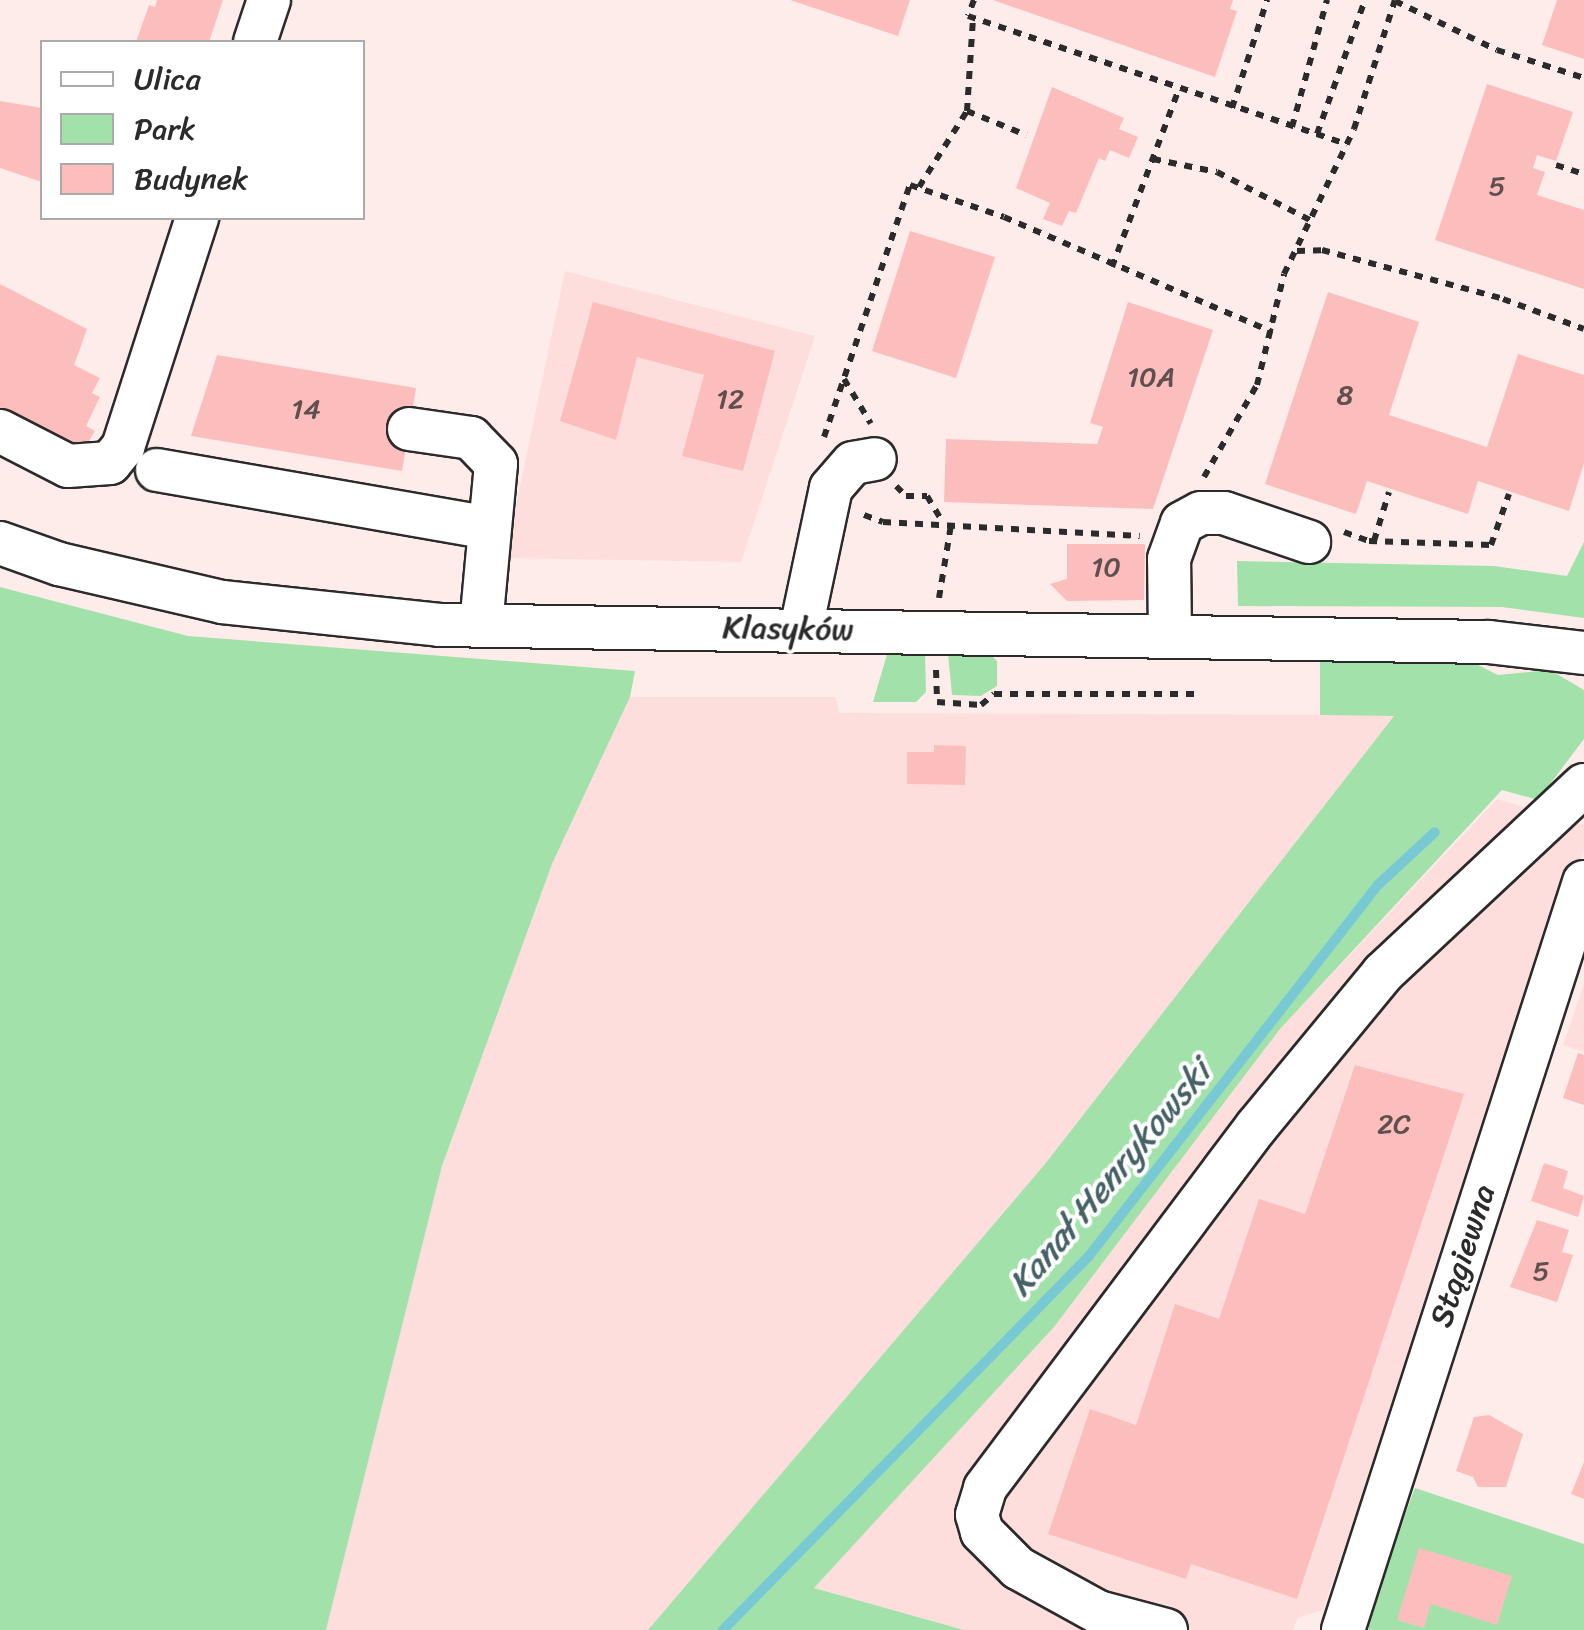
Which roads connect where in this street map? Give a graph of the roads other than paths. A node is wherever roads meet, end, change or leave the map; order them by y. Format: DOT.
graph roads {
  1 [pos="270,0"];
  2 [pos="256,40"];
  3 [pos="196,220"];
  4 [pos="409,429"];
  5 [pos="0,431"];
  6 [pos="875,459"];
  7 [pos="157,470"];
  8 [pos="489,528"];
  9 [pos="1321,536"];
  10 [pos="0,543"];
  11 [pos="481,625"];
  12 [pos="801,629"];
  13 [pos="1170,636"];
  14 [pos="1584,653"];
  15 [pos="1584,785"];
  16 [pos="1584,882"];
  17 [pos="1166,1630"];
  18 [pos="1343,1630"];
  1 -- 2 [label="street"];
  3 -- 5 [label="street"];
  4 -- 8 [label="street"];
  6 -- 12 [label="street"];
  7 -- 8 [label="street"];
  8 -- 11 [label="street"];
  9 -- 13 [label="street"];
  10 -- 11 [label="street, Klasyków"];
  11 -- 12 [label="street, Klasyków"];
  12 -- 13 [label="street, Klasyków"];
  13 -- 14 [label="street, Klasyków"];
  15 -- 17 [label="street"];
  16 -- 18 [label="street, Stągiewna"];
}
